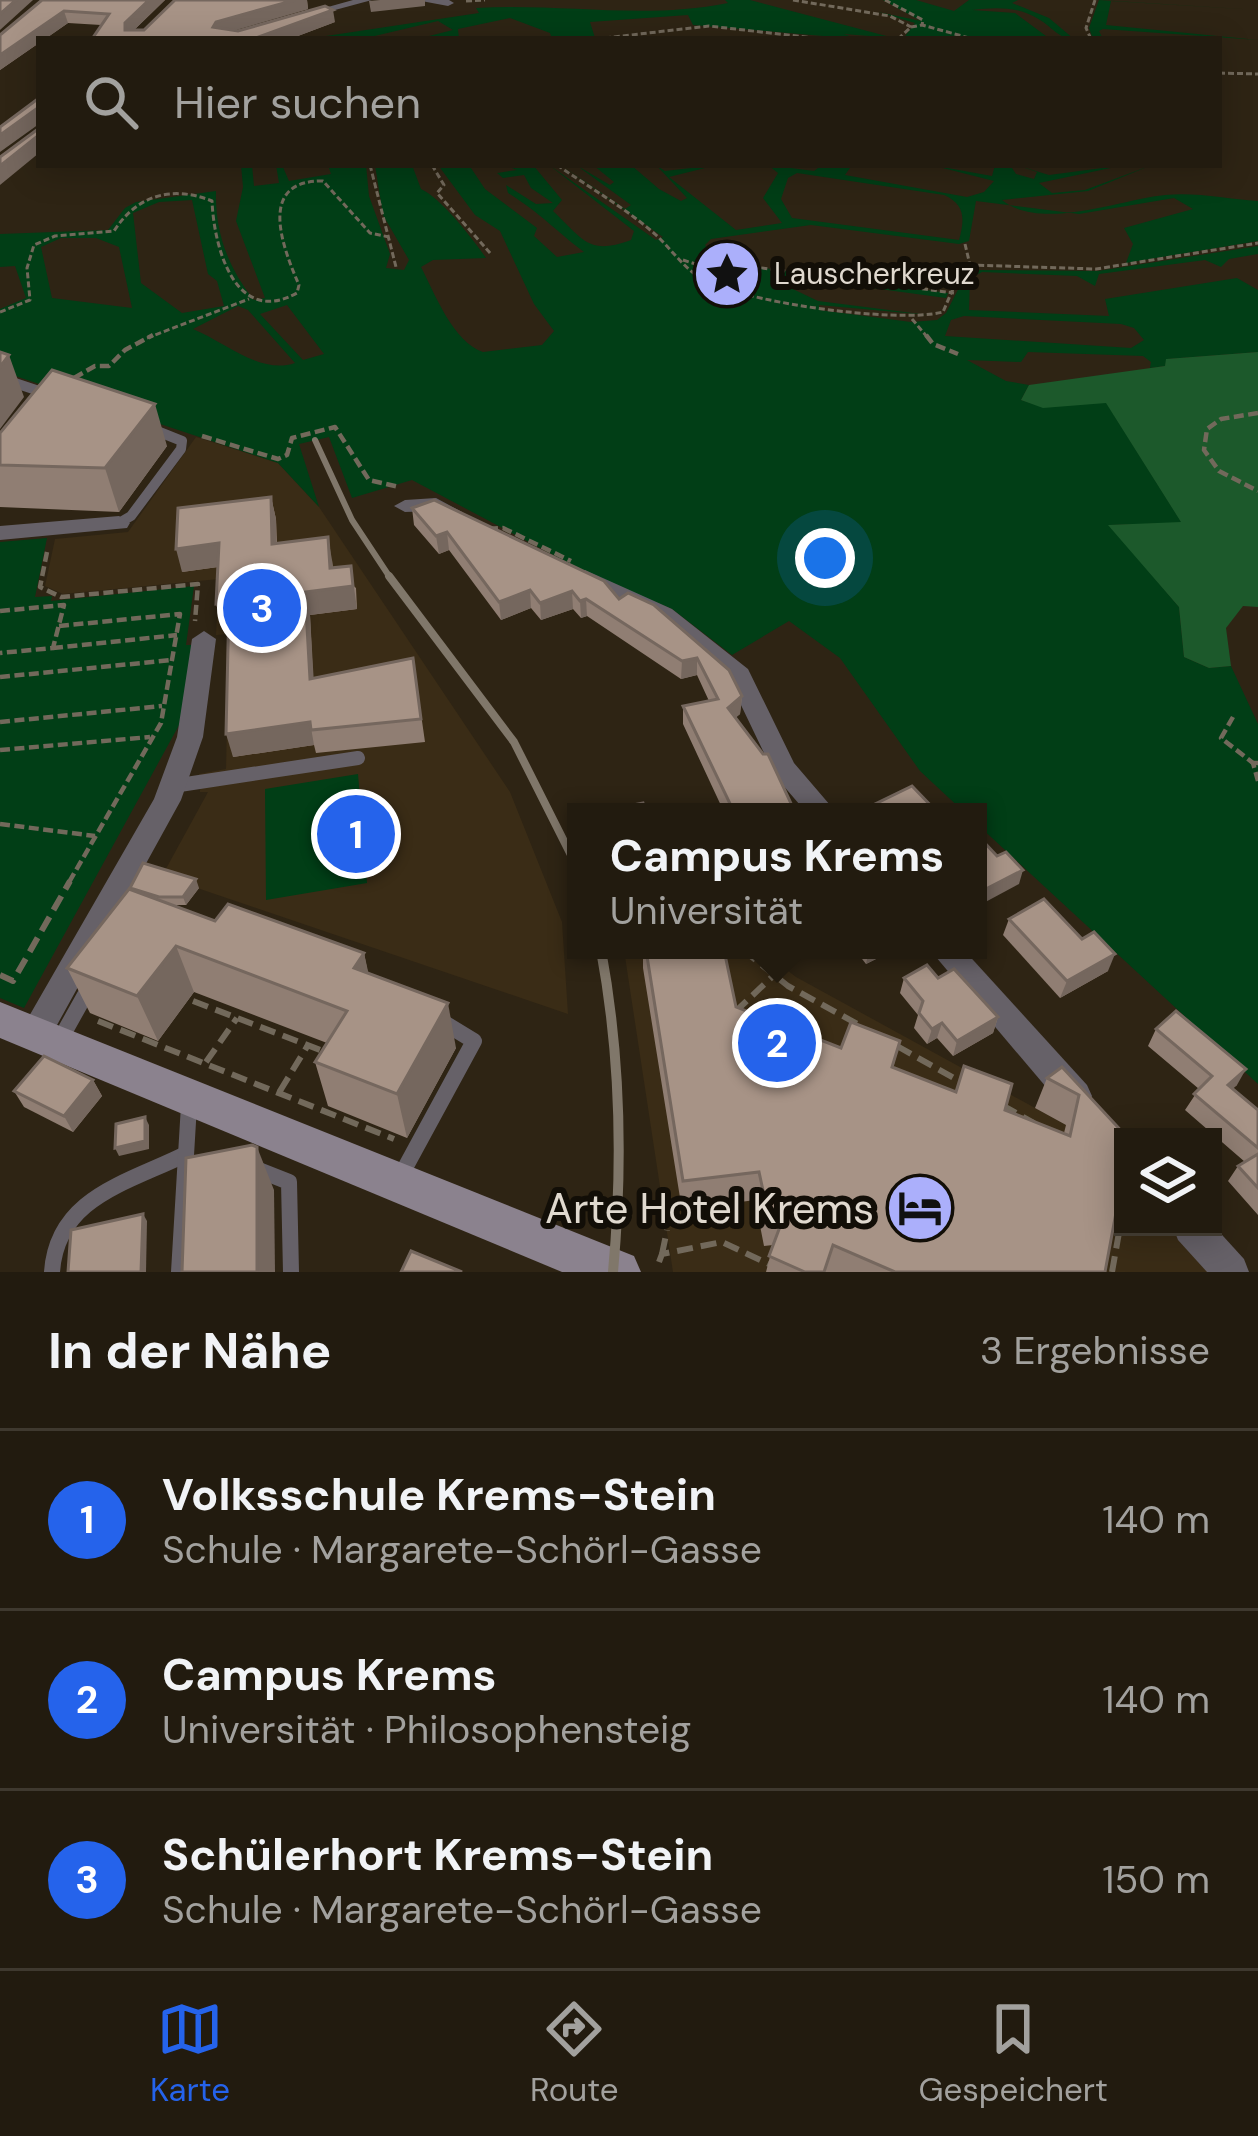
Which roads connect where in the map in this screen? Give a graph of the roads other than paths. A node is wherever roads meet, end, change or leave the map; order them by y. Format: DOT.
graph roads {
  1 [pos="366,0"];
  2 [pos="422,0"];
  3 [pos="448,3"];
  4 [pos="283,21"];
  5 [pos="0,379"];
  6 [pos="54,396"];
  7 [pos="137,423"];
  8 [pos="405,506"];
  9 [pos="470,520"];
  10 [pos="119,523"];
  11 [pos="0,533"];
  12 [pos="568,568"];
  13 [pos="190,637"];
  14 [pos="358,758"];
  15 [pos="172,786"];
  16 [pos="814,803"];
  17 [pos="953,959"];
  18 [pos="94,978"];
  19 [pos="420,1009"];
  20 [pos="42,1028"];
  21 [pos="197,1081"];
  22 [pos="1093,1117"];
  23 [pos="186,1154"];
  24 [pos="407,1165"];
  25 [pos="230,1173"];
  26 [pos="207,1178"];
  27 [pos="184,1183"];
  28 [pos="1199,1236"];
  29 [pos="646,1263"];
  30 [pos="52,1272"];
  31 [pos="179,1272"];
  32 [pos="291,1272"];
  33 [pos="1231,1272"];
  1 -- 4 [label="street"];
  2 -- 3 [label="street"];
  5 -- 6 [label="lane"];
  7 -- 10 [label="lane"];
  8 -- 9 [label="street"];
  10 -- 11 [label="street"];
  12 -- 16 [label="street"];
  13 -- 15 [label="street"];
  14 -- 15 [label="lane"];
  15 -- 20 [label="street"];
  17 -- 22 [label="street"];
  18 -- 20 [label="lane"];
  19 -- 24 [label="lane"];
  20 -- 21 [label="street"];
  21 -- 23 [label="lane"];
  21 -- 24 [label="street"];
  23 -- 27 [label="lane"];
  23 -- 30 [label="lane"];
  24 -- 29 [label="street"];
  25 -- 32 [label="lane"];
  26 -- 27 [label="lane"];
  27 -- 31 [label="lane"];
  28 -- 33 [label="street"];
}
